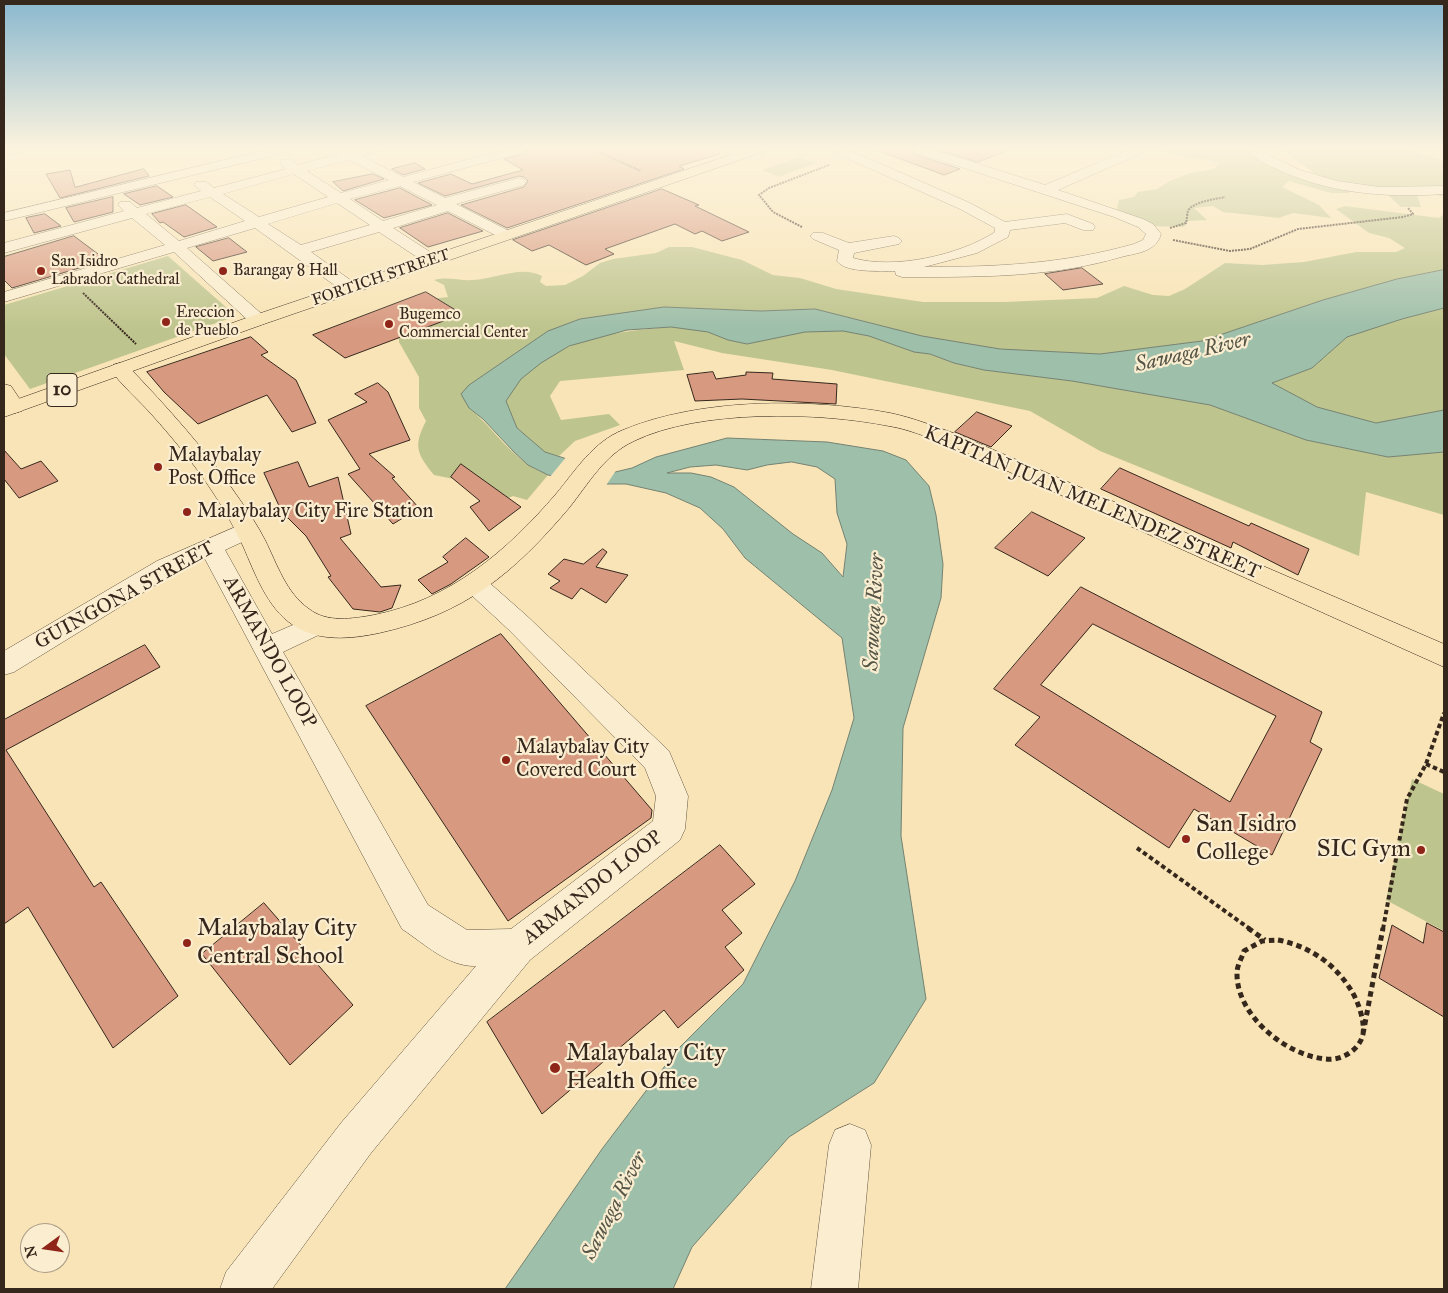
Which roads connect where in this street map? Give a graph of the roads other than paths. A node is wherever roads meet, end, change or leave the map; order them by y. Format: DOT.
graph roads {
  1 [pos="35,209"];
  2 [pos="131,209"];
  3 [pos="148,209"];
  4 [pos="237,209"];
  5 [pos="302,209"];
  6 [pos="356,209"];
  7 [pos="434,209"];
  8 [pos="456,209"];
  9 [pos="581,209"];
  10 [pos="972,209"];
  11 [pos="1105,209"];
  12 [pos="135,213"];
  13 [pos="4,217"];
  14 [pos="257,223"];
  15 [pos="382,227"];
  16 [pos="1088,227"];
  17 [pos="1002,228"];
  18 [pos="506,235"];
  19 [pos="818,236"];
  20 [pos="894,241"];
  21 [pos="176,246"];
  22 [pos="4,248"];
  23 [pos="847,248"];
  24 [pos="299,251"];
  25 [pos="432,260"];
  26 [pos="902,272"];
  27 [pos="350,288"];
  28 [pos="5,294"];
  29 [pos="258,320"];
  30 [pos="120,369"];
  31 [pos="4,390"];
  32 [pos="9,409"];
  33 [pos="247,530"];
  34 [pos="210,546"];
  35 [pos="476,585"];
  36 [pos="316,625"];
  37 [pos="267,648"];
  38 [pos="1444,656"];
  39 [pos="4,664"];
  40 [pos="517,947"];
  41 [pos="850,1145"];
  42 [pos="243,1289"];
  43 [pos="834,1289"];
  1 -- 13 [label="street"];
  2 -- 12 [label="street"];
  3 -- 12 [label="street"];
  4 -- 14 [label="street"];
  5 -- 14 [label="street"];
  6 -- 15 [label="street"];
  7 -- 15 [label="street"];
  8 -- 18 [label="street"];
  9 -- 18 [label="main road, FORTICH STREET / 10"];
  10 -- 17 [label="street"];
  11 -- 26 [label="street"];
  12 -- 21 [label="street"];
  12 -- 22 [label="street"];
  14 -- 21 [label="street"];
  14 -- 24 [label="street"];
  15 -- 24 [label="street"];
  15 -- 25 [label="street"];
  16 -- 17 [label="street"];
  17 -- 23 [label="street"];
  18 -- 25 [label="main road, FORTICH STREET / 10"];
  19 -- 23 [label="street"];
  20 -- 23 [label="street"];
  21 -- 28 [label="street"];
  21 -- 29 [label="street"];
  24 -- 27 [label="street"];
  25 -- 27 [label="main road, FORTICH STREET / 10"];
  27 -- 29 [label="main road, FORTICH STREET / 10"];
  29 -- 30 [label="main road, FORTICH STREET / 10"];
  30 -- 32 [label="main road, FORTICH STREET / 10"];
  30 -- 33 [label="main road, KAPITAN JUAN MELENDEZ STREET"];
  31 -- 32 [label="main road"];
  33 -- 34 [label="street, GUINGONA STREET"];
  33 -- 36 [label="main road, KAPITAN JUAN MELENDEZ STREET"];
  34 -- 37 [label="street, ARMANDO LOOP"];
  34 -- 39 [label="street, GUINGONA STREET"];
  35 -- 36 [label="main road, KAPITAN JUAN MELENDEZ STREET"];
  35 -- 38 [label="main road, KAPITAN JUAN MELENDEZ STREET"];
  35 -- 40 [label="street, ARMANDO LOOP"];
  36 -- 37 [label="street"];
  37 -- 40 [label="street, ARMANDO LOOP"];
  40 -- 42 [label="street"];
  41 -- 43 [label="street"];
}
